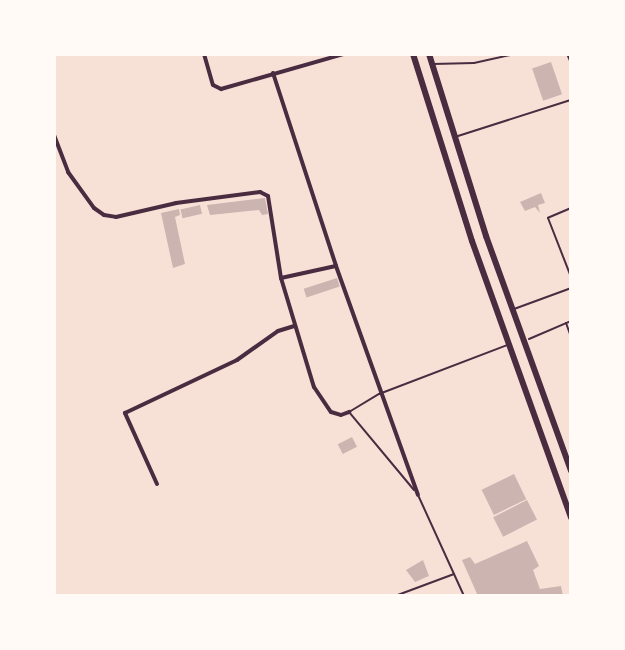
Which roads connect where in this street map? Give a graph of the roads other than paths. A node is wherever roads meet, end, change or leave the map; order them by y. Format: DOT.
graph roads {
  1 [pos="204,54"];
  2 [pos="344,54"];
  3 [pos="413,54"];
  4 [pos="429,54"];
  5 [pos="515,54"];
  6 [pos="568,56"];
  7 [pos="571,63"];
  8 [pos="432,64"];
  9 [pos="273,73"];
  10 [pos="571,100"];
  11 [pos="54,135"];
  12 [pos="453,138"];
  13 [pos="571,208"];
  14 [pos="336,266"];
  15 [pos="571,277"];
  16 [pos="281,278"];
  17 [pos="571,288"];
  18 [pos="513,310"];
  19 [pos="294,326"];
  20 [pos="508,344"];
  21 [pos="379,394"];
  22 [pos="349,412"];
  23 [pos="571,471"];
  24 [pos="157,484"];
  25 [pos="418,495"];
  26 [pos="571,518"];
  27 [pos="454,574"];
  28 [pos="395,596"];
  29 [pos="464,596"];
  1 -- 9 [label="street"];
  2 -- 9 [label="street"];
  3 -- 20 [label="main road"];
  4 -- 8 [label="main road"];
  5 -- 8 [label="lane"];
  6 -- 7 [label="lane"];
  8 -- 12 [label="main road"];
  9 -- 14 [label="street"];
  10 -- 12 [label="lane"];
  11 -- 16 [label="street"];
  12 -- 18 [label="main road"];
  13 -- 15 [label="lane"];
  14 -- 16 [label="street"];
  14 -- 21 [label="street"];
  16 -- 19 [label="street"];
  17 -- 18 [label="lane"];
  18 -- 23 [label="main road"];
  19 -- 22 [label="street"];
  19 -- 24 [label="street"];
  20 -- 21 [label="lane"];
  20 -- 26 [label="main road"];
  21 -- 22 [label="lane"];
  21 -- 25 [label="street"];
  22 -- 25 [label="lane"];
  25 -- 27 [label="lane"];
  27 -- 28 [label="lane"];
  27 -- 29 [label="lane"];
}
